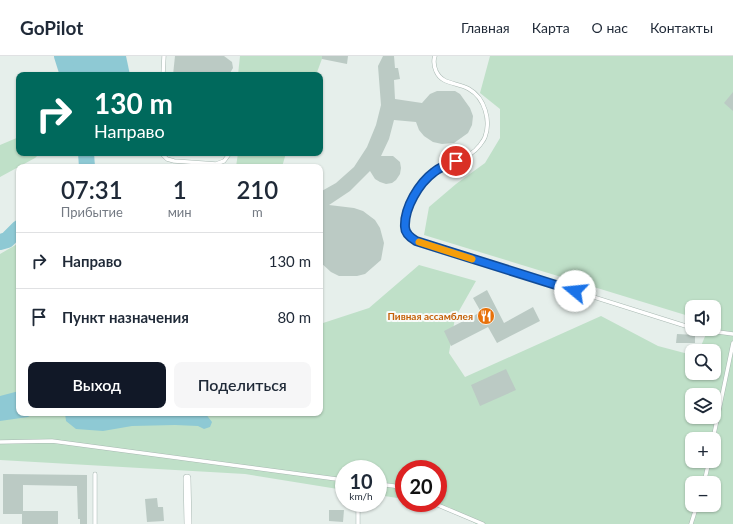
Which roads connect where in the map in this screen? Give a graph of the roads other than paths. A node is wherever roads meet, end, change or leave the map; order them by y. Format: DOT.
graph roads {
  1 [pos="164,56"];
  2 [pos="435,56"];
  3 [pos="163,72"];
  4 [pos="164,156"];
  5 [pos="228,156"];
  6 [pos="216,164"];
  7 [pos="216,164"];
  8 [pos="685,326"];
  9 [pos="721,332"];
  10 [pos="733,334"];
  11 [pos="733,343"];
  12 [pos="714,432"];
  13 [pos="0,442"];
  14 [pos="95,474"];
  15 [pos="187,478"];
  16 [pos="335,479"];
  17 [pos="447,509"];
  18 [pos="358,512"];
  19 [pos="695,512"];
  20 [pos="96,524"];
  21 [pos="188,524"];
  22 [pos="358,524"];
  23 [pos="483,524"];
  24 [pos="692,524"];
  1 -- 3 [label="lane"];
  2 -- 8 [label="lane"];
  4 -- 6 [label="lane"];
  5 -- 7 [label="lane"];
  9 -- 10 [label="lane"];
  11 -- 12 [label="lane"];
  13 -- 16 [label="lane"];
  14 -- 20 [label="lane"];
  15 -- 21 [label="street"];
  17 -- 23 [label="lane"];
  18 -- 22 [label="lane"];
  19 -- 24 [label="lane"];
}
